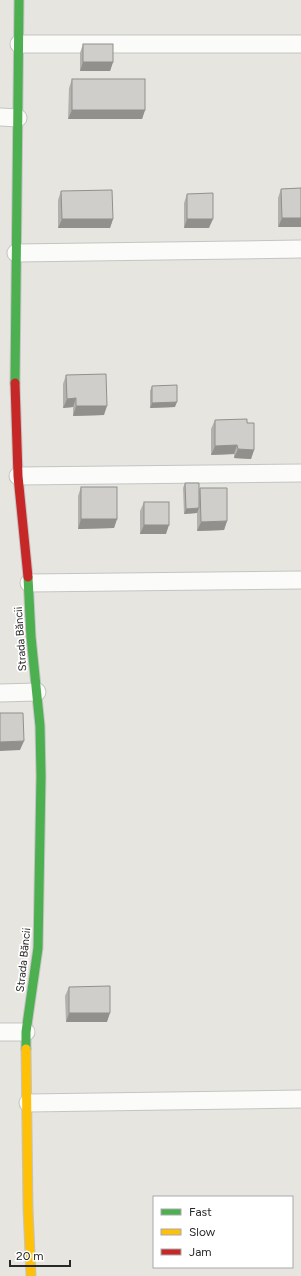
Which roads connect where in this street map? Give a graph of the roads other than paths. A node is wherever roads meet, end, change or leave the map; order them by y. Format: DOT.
graph roads {
  1 [pos="18,0"];
  2 [pos="19,44"];
  3 [pos="301,44"];
  4 [pos="0,117"];
  5 [pos="18,118"];
  6 [pos="301,249"];
  7 [pos="16,253"];
  8 [pos="301,473"];
  9 [pos="18,476"];
  10 [pos="301,580"];
  11 [pos="29,583"];
  12 [pos="37,692"];
  13 [pos="0,693"];
  14 [pos="0,1032"];
  15 [pos="26,1032"];
  16 [pos="301,1099"];
  17 [pos="28,1104"];
  18 [pos="31,1276"];
  1 -- 2 [label="street, Strada Băncii"];
  2 -- 3 [label="street"];
  2 -- 5 [label="street, Strada Băncii"];
  4 -- 5 [label="street"];
  5 -- 7 [label="street, Strada Băncii"];
  6 -- 7 [label="street"];
  7 -- 9 [label="street, Strada Băncii"];
  8 -- 9 [label="street"];
  9 -- 11 [label="street, Strada Băncii"];
  10 -- 11 [label="street"];
  11 -- 12 [label="street, Strada Băncii"];
  12 -- 13 [label="street"];
  12 -- 15 [label="street, Strada Băncii"];
  14 -- 15 [label="street"];
  15 -- 17 [label="street, Strada Băncii"];
  16 -- 17 [label="street"];
  17 -- 18 [label="street, Strada Băncii"];
}
